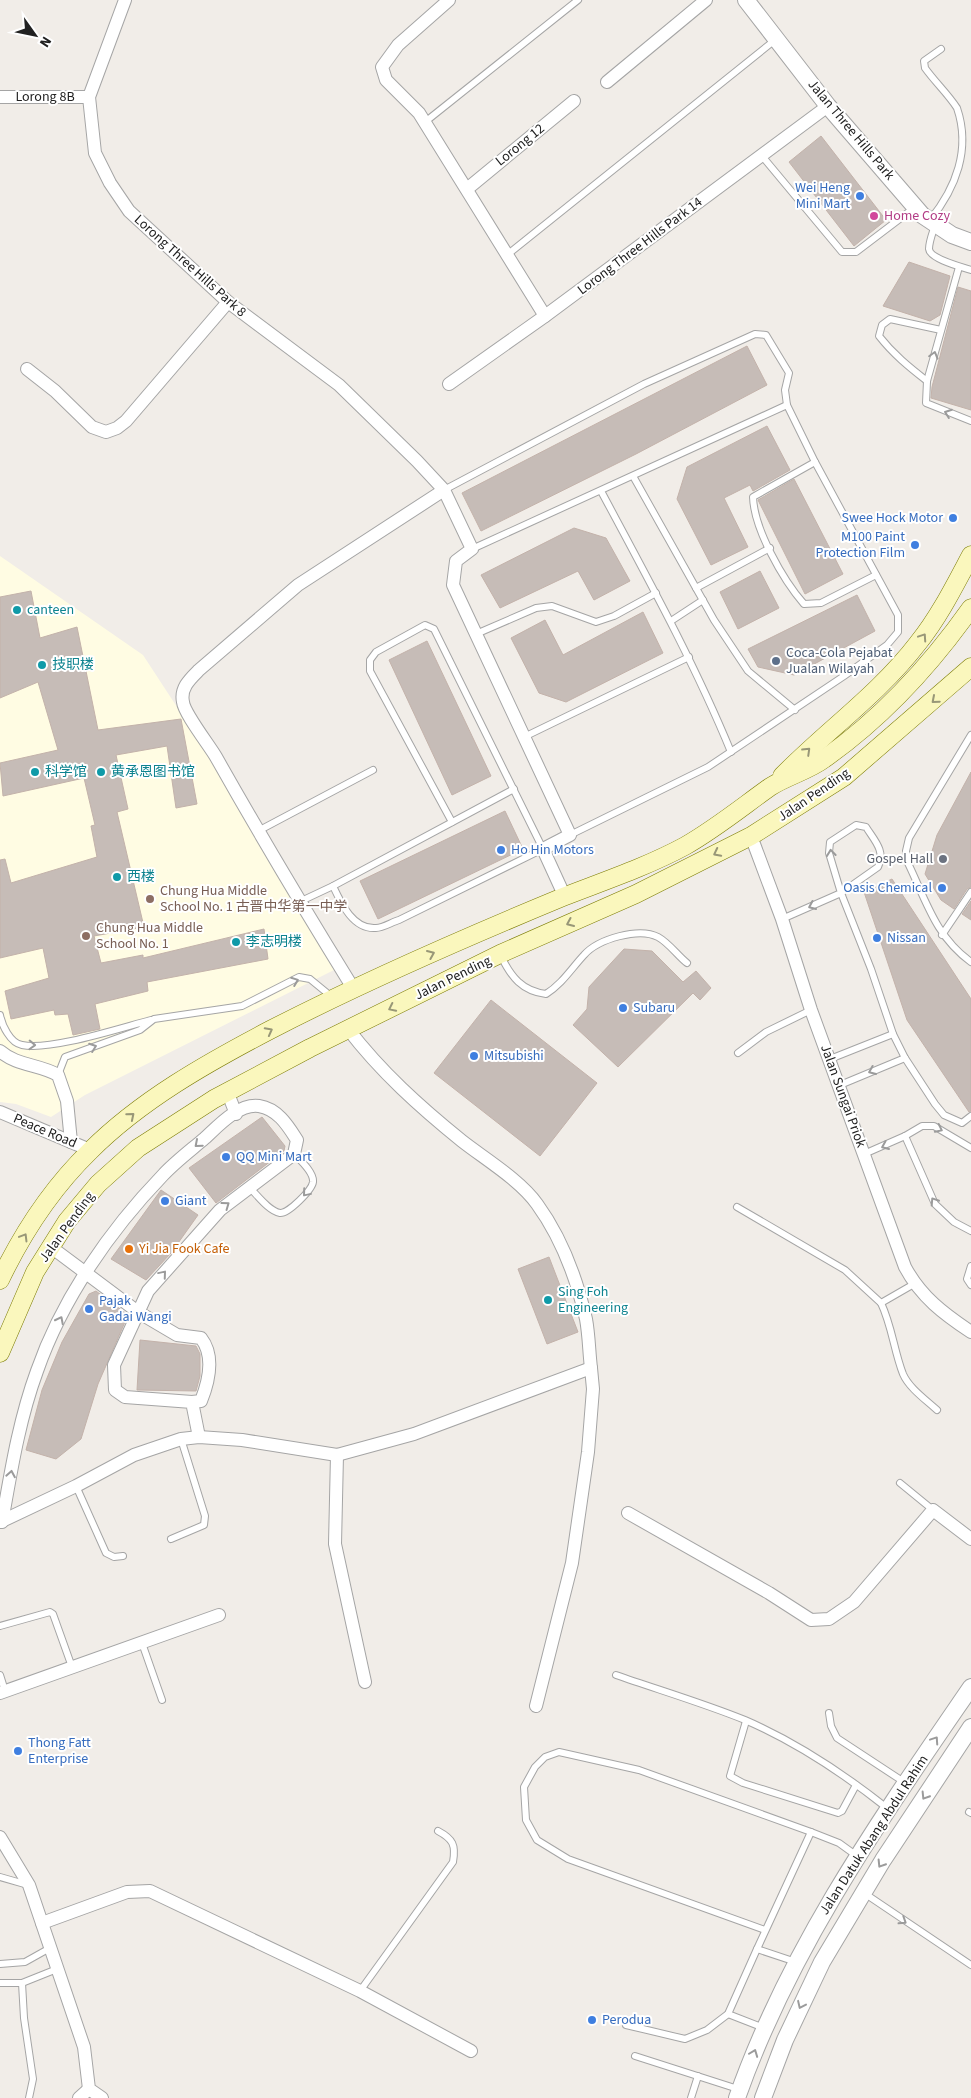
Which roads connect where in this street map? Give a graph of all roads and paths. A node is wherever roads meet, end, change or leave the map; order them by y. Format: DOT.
graph roads {
  1 [pos="125,0"];
  2 [pos="450,0"];
  3 [pos="578,0"];
  4 [pos="706,0"];
  5 [pos="748,1"];
  6 [pos="776,39"];
  7 [pos="941,49"];
  8 [pos="607,82"];
  9 [pos="0,97"];
  10 [pos="89,97"];
  11 [pos="574,101"];
  12 [pos="828,106"];
  13 [pos="425,122"];
  14 [pos="762,156"];
  15 [pos="466,189"];
  16 [pos="915,207"];
  17 [pos="932,223"];
  18 [pos="971,241"];
  19 [pos="507,255"];
  20 [pos="959,267"];
  21 [pos="971,270"];
  22 [pos="228,302"];
  23 [pos="545,316"];
  24 [pos="941,330"];
  25 [pos="27,369"];
  26 [pos="927,381"];
  27 [pos="449,384"];
  28 [pos="787,405"];
  29 [pos="971,421"];
  30 [pos="815,462"];
  31 [pos="632,476"];
  32 [pos="444,490"];
  33 [pos="601,491"];
  34 [pos="770,548"];
  35 [pos="472,549"];
  36 [pos="971,555"];
  37 [pos="876,575"];
  38 [pos="696,588"];
  39 [pos="656,593"];
  40 [pos="703,600"];
  41 [pos="971,608"];
  42 [pos="671,621"];
  43 [pos="476,634"];
  44 [pos="688,657"];
  45 [pos="971,667"];
  46 [pos="795,710"];
  47 [pos="971,736"];
  48 [pos="524,737"];
  49 [pos="731,752"];
  50 [pos="373,770"];
  51 [pos="773,785"];
  52 [pos="514,789"];
  53 [pos="452,822"];
  54 [pos="258,831"];
  55 [pos="570,835"];
  56 [pos="750,836"];
  57 [pos="543,849"];
  58 [pos="333,886"];
  59 [pos="971,892"];
  60 [pos="841,893"];
  61 [pos="565,897"];
  62 [pos="299,902"];
  63 [pos="782,919"];
  64 [pos="942,935"];
  65 [pos="500,954"];
  66 [pos="971,962"];
  67 [pos="687,963"];
  68 [pos="353,988"];
  69 [pos="332,998"];
  70 [pos="811,1010"];
  71 [pos="0,1015"];
  72 [pos="154,1019"];
  73 [pos="348,1029"];
  74 [pos="893,1034"];
  75 [pos="0,1052"];
  76 [pos="738,1053"];
  77 [pos="905,1058"];
  78 [pos="830,1059"];
  79 [pos="58,1075"];
  80 [pos="840,1085"];
  81 [pos="227,1092"];
  82 [pos="0,1112"];
  83 [pos="236,1114"];
  84 [pos="971,1116"];
  85 [pos="905,1136"];
  86 [pos="71,1142"];
  87 [pos="971,1148"];
  88 [pos="90,1150"];
  89 [pos="294,1154"];
  90 [pos="864,1154"];
  91 [pos="250,1188"];
  92 [pos="737,1207"];
  93 [pos="971,1231"];
  94 [pos="51,1246"];
  95 [pos="971,1266"];
  96 [pos="87,1273"];
  97 [pos="0,1280"];
  98 [pos="914,1284"];
  99 [pos="971,1285"];
  100 [pos="881,1303"];
  101 [pos="138,1312"];
  102 [pos="971,1332"];
  103 [pos="0,1353"];
  104 [pos="591,1368"];
  105 [pos="192,1402"];
  106 [pos="937,1410"];
  107 [pos="199,1437"];
  108 [pos="182,1439"];
  109 [pos="337,1455"];
  110 [pos="900,1483"];
  111 [pos="76,1486"];
  112 [pos="933,1510"];
  113 [pos="628,1513"];
  114 [pos="1,1522"];
  115 [pos="171,1539"];
  116 [pos="971,1539"];
  117 [pos="123,1556"];
  118 [pos="219,1615"];
  119 [pos="0,1626"];
  120 [pos="142,1643"];
  121 [pos="72,1667"];
  122 [pos="0,1675"];
  123 [pos="616,1675"];
  124 [pos="365,1682"];
  125 [pos="971,1687"];
  126 [pos="3,1692"];
  127 [pos="162,1700"];
  128 [pos="536,1706"];
  129 [pos="829,1713"];
  130 [pos="746,1721"];
  131 [pos="971,1726"];
  132 [pos="905,1783"];
  133 [pos="856,1785"];
  134 [pos="888,1809"];
  135 [pos="438,1831"];
  136 [pos="811,1832"];
  137 [pos="0,1838"];
  138 [pos="857,1856"];
  139 [pos="0,1878"];
  140 [pos="29,1886"];
  141 [pos="863,1892"];
  142 [pos="42,1923"];
  143 [pos="765,1930"];
  144 [pos="50,1948"];
  145 [pos="757,1949"];
  146 [pos="796,1962"];
  147 [pos="0,1964"];
  148 [pos="971,1965"];
  149 [pos="57,1969"];
  150 [pos="0,1983"];
  151 [pos="22,1983"];
  152 [pos="360,1991"];
  153 [pos="728,2014"];
  154 [pos="626,2025"];
  155 [pos="764,2028"];
  156 [pos="471,2051"];
  157 [pos="635,2056"];
  158 [pos="698,2076"];
  159 [pos="90,2089"];
  160 [pos="738,2094"];
  161 [pos="29,2098"];
  162 [pos="79,2098"];
  163 [pos="102,2098"];
  164 [pos="691,2098"];
  165 [pos="762,2098"];
  1 -- 10 [label="street, Lorong Three Hills Park 8"];
  2 -- 13 [label="street"];
  3 -- 13 [label="lane"];
  4 -- 8 [label="street"];
  5 -- 6 [label="street, Jalan Three Hills Park"];
  6 -- 12 [label="street, Jalan Three Hills Park"];
  6 -- 19 [label="lane"];
  7 -- 17 [label="lane"];
  9 -- 10 [label="street, Lorong 8B"];
  10 -- 22 [label="street, Lorong Three Hills Park 8"];
  11 -- 15 [label="street, Lorong 12"];
  12 -- 14 [label="street, Lorong Three Hills Park 14"];
  12 -- 16 [label="street, Jalan Three Hills Park"];
  13 -- 15 [label="street"];
  14 -- 16 [label="lane"];
  14 -- 23 [label="street, Lorong Three Hills Park 14"];
  15 -- 19 [label="street"];
  16 -- 17 [label="street, Jalan Three Hills Park"];
  17 -- 18 [label="street, Jalan Three Hills Park"];
  17 -- 20 [label="lane"];
  19 -- 23 [label="street"];
  20 -- 21 [label="lane"];
  20 -- 24 [label="lane"];
  22 -- 25 [label="street"];
  22 -- 32 [label="street, Lorong Three Hills Park 8"];
  23 -- 27 [label="street, Lorong Three Hills Park 14"];
  26 -- 24 [label="lane, one-way"];
  24 -- 26 [label="lane"];
  29 -- 26 [label="lane, one-way"];
  28 -- 30 [label="lane"];
  28 -- 31 [label="lane"];
  28 -- 32 [label="lane"];
  30 -- 34 [label="lane"];
  30 -- 37 [label="lane"];
  31 -- 33 [label="lane"];
  31 -- 38 [label="lane"];
  32 -- 35 [label="street, Lorong Three Hills Park 8"];
  32 -- 54 [label="street"];
  33 -- 35 [label="lane"];
  33 -- 39 [label="lane"];
  34 -- 37 [label="lane"];
  34 -- 38 [label="lane"];
  35 -- 43 [label="street"];
  51 -- 36 [label="main road, one-way"];
  37 -- 46 [label="lane"];
  38 -- 40 [label="lane"];
  39 -- 42 [label="lane"];
  39 -- 43 [label="lane"];
  40 -- 42 [label="lane"];
  40 -- 46 [label="lane"];
  41 -- 51 [label="main road, Jalan Pending"];
  42 -- 44 [label="lane"];
  43 -- 48 [label="street"];
  44 -- 48 [label="lane"];
  44 -- 49 [label="lane"];
  45 -- 56 [label="main road, Jalan Pending, one-way"];
  46 -- 49 [label="lane"];
  47 -- 64 [label="lane"];
  48 -- 55 [label="street"];
  49 -- 55 [label="lane"];
  50 -- 54 [label="lane"];
  51 -- 61 [label="main road, Jalan Pending"];
  52 -- 53 [label="lane"];
  52 -- 53 [label="lane"];
  52 -- 57 [label="lane"];
  53 -- 58 [label="lane"];
  54 -- 62 [label="street"];
  55 -- 57 [label="street"];
  56 -- 63 [label="street, Jalan Sungai Priok"];
  56 -- 65 [label="main road, Jalan Pending, one-way"];
  57 -- 58 [label="lane"];
  57 -- 61 [label="street"];
  58 -- 62 [label="lane"];
  59 -- 64 [label="lane"];
  60 -- 60 [label="lane, one-way"];
  60 -- 63 [label="lane, one-way"];
  60 -- 74 [label="lane"];
  68 -- 61 [label="main road, Jalan Pending, one-way"];
  62 -- 68 [label="street"];
  63 -- 70 [label="street, Jalan Sungai Priok"];
  64 -- 66 [label="lane"];
  65 -- 67 [label="lane"];
  65 -- 73 [label="main road, Jalan Pending, one-way"];
  68 -- 69 [label="main road, Jalan Pending"];
  72 -- 69 [label="lane, one-way"];
  88 -- 69 [label="main road, Jalan Pending, one-way"];
  70 -- 76 [label="lane"];
  70 -- 78 [label="street, Jalan Sungai Priok"];
  71 -- 72 [label="lane, one-way"];
  79 -- 72 [label="lane, one-way"];
  73 -- 81 [label="main road, Jalan Pending"];
  73 -- 104 [label="street"];
  74 -- 77 [label="lane"];
  74 -- 78 [label="lane"];
  75 -- 79 [label="street"];
  77 -- 80 [label="lane, one-way"];
  77 -- 84 [label="lane"];
  78 -- 80 [label="street, Jalan Sungai Priok"];
  79 -- 86 [label="street"];
  80 -- 90 [label="street, Jalan Sungai Priok"];
  81 -- 83 [label="street"];
  81 -- 94 [label="main road, Jalan Pending"];
  82 -- 86 [label="street, Peace Road"];
  83 -- 89 [label="street"];
  83 -- 96 [label="street, one-way"];
  85 -- 87 [label="lane, one-way"];
  85 -- 90 [label="lane, one-way"];
  93 -- 85 [label="lane, one-way"];
  86 -- 88 [label="street, Peace Road"];
  97 -- 88 [label="main road, Jalan Pending, one-way"];
  89 -- 91 [label="street"];
  89 -- 91 [label="lane, one-way"];
  90 -- 98 [label="street, Jalan Sungai Priok"];
  101 -- 91 [label="street, one-way"];
  92 -- 100 [label="lane"];
  94 -- 96 [label="street"];
  94 -- 103 [label="main road, Jalan Pending"];
  95 -- 99 [label="lane"];
  96 -- 101 [label="street"];
  114 -- 96 [label="street, one-way"];
  98 -- 100 [label="lane"];
  98 -- 102 [label="street, Jalan Sungai Priok"];
  100 -- 106 [label="lane"];
  101 -- 105 [label="street"];
  101 -- 105 [label="street"];
  104 -- 109 [label="street"];
  104 -- 128 [label="street"];
  105 -- 107 [label="street"];
  107 -- 108 [label="street"];
  107 -- 109 [label="street"];
  108 -- 111 [label="street"];
  108 -- 115 [label="lane"];
  109 -- 124 [label="street"];
  110 -- 112 [label="lane"];
  111 -- 114 [label="street"];
  111 -- 117 [label="lane"];
  112 -- 113 [label="street"];
  112 -- 116 [label="street"];
  118 -- 120 [label="street"];
  119 -- 121 [label="lane"];
  120 -- 121 [label="street"];
  120 -- 127 [label="lane"];
  121 -- 126 [label="street"];
  122 -- 126 [label="lane"];
  123 -- 130 [label="lane"];
  132 -- 125 [label="street, Jalan Datuk Abang Abdul Rahim, one-way"];
  129 -- 132 [label="lane"];
  130 -- 133 [label="lane"];
  130 -- 133 [label="lane"];
  131 -- 141 [label="street, Jalan Datuk Abang Abdul Rahim, one-way"];
  132 -- 134 [label="street, Jalan Datuk Abang Abdul Rahim"];
  133 -- 134 [label="lane"];
  134 -- 138 [label="street, Jalan Datuk Abang Abdul Rahim"];
  135 -- 152 [label="lane"];
  136 -- 138 [label="lane"];
  136 -- 143 [label="lane"];
  136 -- 143 [label="lane"];
  137 -- 140 [label="street"];
  138 -- 146 [label="street, Jalan Datuk Abang Abdul Rahim"];
  139 -- 140 [label="lane"];
  140 -- 142 [label="street"];
  141 -- 148 [label="lane, one-way"];
  141 -- 165 [label="street, Jalan Datuk Abang Abdul Rahim, one-way"];
  142 -- 144 [label="street"];
  142 -- 152 [label="street"];
  143 -- 145 [label="lane"];
  144 -- 147 [label="lane"];
  144 -- 149 [label="street"];
  145 -- 146 [label="lane"];
  145 -- 153 [label="lane"];
  146 -- 155 [label="street, Jalan Datuk Abang Abdul Rahim"];
  149 -- 151 [label="lane"];
  149 -- 159 [label="street"];
  150 -- 151 [label="lane"];
  151 -- 161 [label="lane"];
  152 -- 156 [label="street"];
  153 -- 154 [label="lane"];
  153 -- 155 [label="lane"];
  160 -- 155 [label="street, Jalan Datuk Abang Abdul Rahim, one-way"];
  157 -- 158 [label="lane"];
  158 -- 160 [label="lane"];
  158 -- 164 [label="lane"];
  159 -- 162 [label="street"];
  159 -- 163 [label="street"];
}
